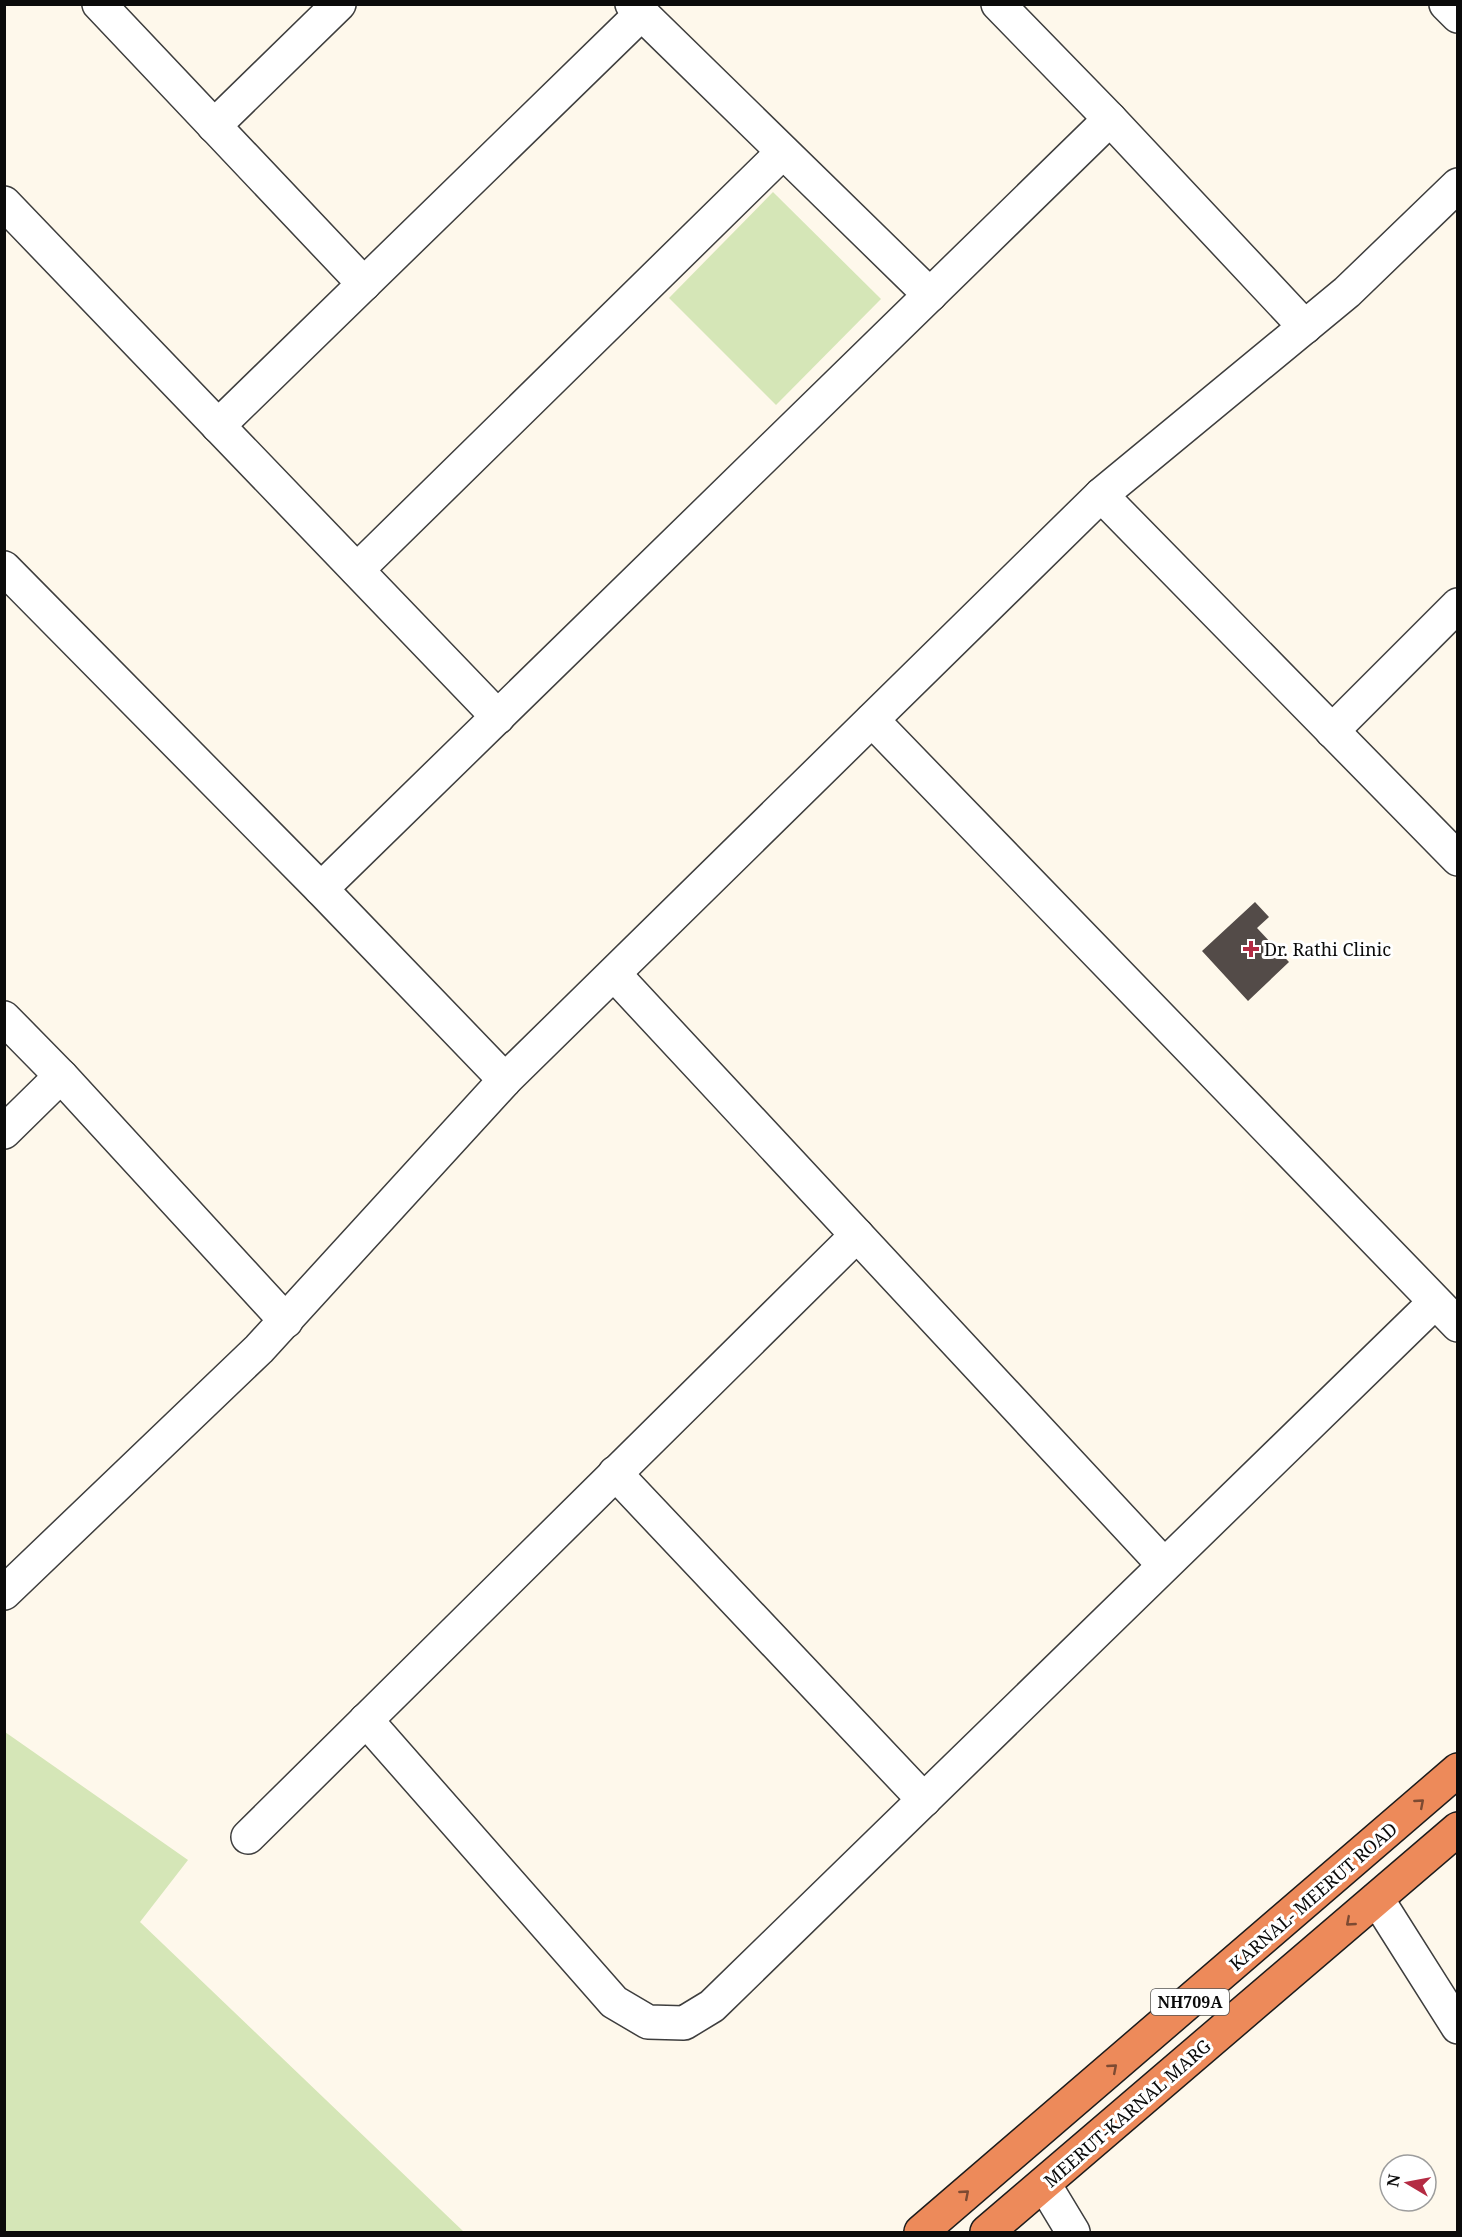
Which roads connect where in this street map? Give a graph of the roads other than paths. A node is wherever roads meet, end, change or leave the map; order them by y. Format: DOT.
graph roads {
  1 [pos="99,4"];
  2 [pos="339,4"];
  3 [pos="998,4"];
  4 [pos="1446,4"];
  5 [pos="637,9"];
  6 [pos="1458,16"];
  7 [pos="1110,119"];
  8 [pos="214,126"];
  9 [pos="783,152"];
  10 [pos="1458,185"];
  11 [pos="4,203"];
  12 [pos="364,284"];
  13 [pos="930,295"];
  14 [pos="1305,327"];
  15 [pos="218,426"];
  16 [pos="1101,495"];
  17 [pos="4,568"];
  18 [pos="357,570"];
  19 [pos="1458,605"];
  20 [pos="498,717"];
  21 [pos="873,720"];
  22 [pos="1332,731"];
  23 [pos="1458,859"];
  24 [pos="321,889"];
  25 [pos="614,974"];
  26 [pos="4,1018"];
  27 [pos="61,1076"];
  28 [pos="505,1080"];
  29 [pos="4,1132"];
  30 [pos="856,1235"];
  31 [pos="1435,1302"];
  32 [pos="286,1321"];
  33 [pos="1458,1325"];
  34 [pos="615,1473"];
  35 [pos="1164,1565"];
  36 [pos="4,1593"];
  37 [pos="366,1720"];
  38 [pos="1458,1770"];
  39 [pos="924,1800"];
  40 [pos="1458,1829"];
  41 [pos="248,1837"];
  42 [pos="1377,1899"];
  43 [pos="1458,2027"];
  44 [pos="1044,2184"];
  45 [pos="921,2232"];
  46 [pos="987,2232"];
  47 [pos="1074,2232"];
  1 -- 8 [label="street"];
  2 -- 8 [label="street"];
  3 -- 7 [label="street"];
  4 -- 6 [label="street"];
  5 -- 9 [label="street"];
  5 -- 12 [label="street"];
  7 -- 13 [label="street"];
  7 -- 14 [label="street"];
  8 -- 12 [label="street"];
  9 -- 13 [label="street"];
  9 -- 18 [label="street"];
  10 -- 14 [label="street"];
  11 -- 15 [label="street"];
  12 -- 15 [label="street"];
  13 -- 20 [label="street"];
  14 -- 16 [label="street"];
  15 -- 18 [label="street"];
  16 -- 21 [label="street"];
  16 -- 22 [label="street"];
  17 -- 24 [label="street"];
  18 -- 20 [label="street"];
  19 -- 22 [label="street"];
  20 -- 24 [label="street"];
  21 -- 25 [label="street"];
  21 -- 31 [label="street"];
  22 -- 23 [label="street"];
  24 -- 28 [label="street"];
  25 -- 28 [label="street"];
  25 -- 30 [label="street"];
  26 -- 27 [label="street"];
  27 -- 29 [label="street"];
  27 -- 32 [label="street"];
  28 -- 32 [label="street"];
  30 -- 34 [label="street"];
  30 -- 35 [label="street"];
  31 -- 33 [label="street"];
  31 -- 35 [label="street"];
  32 -- 36 [label="street"];
  34 -- 37 [label="street"];
  34 -- 39 [label="street"];
  35 -- 39 [label="street"];
  37 -- 39 [label="street"];
  37 -- 41 [label="street"];
  45 -- 38 [label="highway, KARNAL- MEERUT ROAD / NH709A, one-way"];
  40 -- 42 [label="highway, MEERUT-KARNAL MARG / NH709A"];
  42 -- 43 [label="street"];
  42 -- 44 [label="highway, MEERUT-KARNAL MARG / NH709A, one-way"];
  44 -- 46 [label="highway, MEERUT-KARNAL MARG / NH709A"];
  44 -- 47 [label="street"];
}
